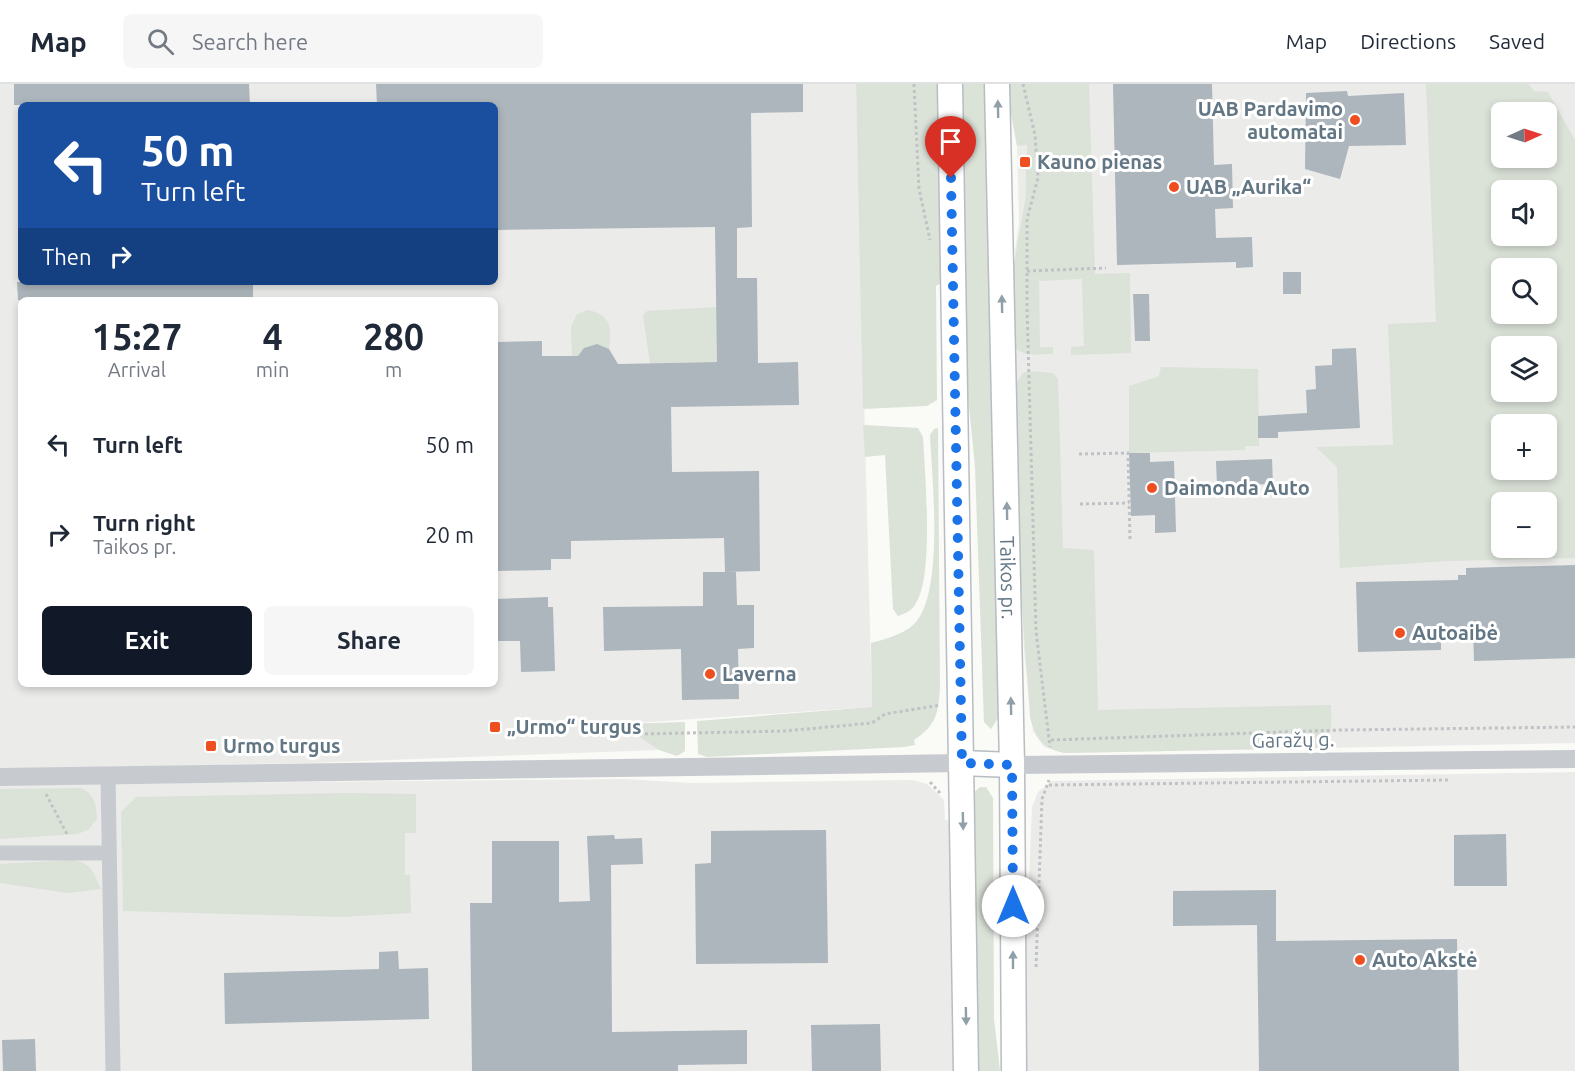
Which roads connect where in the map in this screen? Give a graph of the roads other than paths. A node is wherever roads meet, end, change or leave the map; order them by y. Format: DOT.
graph roads {
  1 [pos="950,84"];
  2 [pos="997,84"];
  3 [pos="1575,759"];
  4 [pos="962,763"];
  5 [pos="1012,765"];
  6 [pos="108,776"];
  7 [pos="0,777"];
  8 [pos="0,853"];
  9 [pos="109,853"];
  10 [pos="113,1071"];
  11 [pos="966,1071"];
  12 [pos="1014,1071"];
  1 -- 4 [label="main road"];
  5 -- 2 [label="main road, Taikos pr., one-way"];
  3 -- 5 [label="street, Garažų g."];
  4 -- 5 [label="main road"];
  4 -- 6 [label="street"];
  4 -- 11 [label="main road, one-way"];
  12 -- 5 [label="main road, Taikos pr., one-way"];
  6 -- 7 [label="street"];
  6 -- 9 [label="street"];
  8 -- 9 [label="street"];
  9 -- 10 [label="street"];
}
